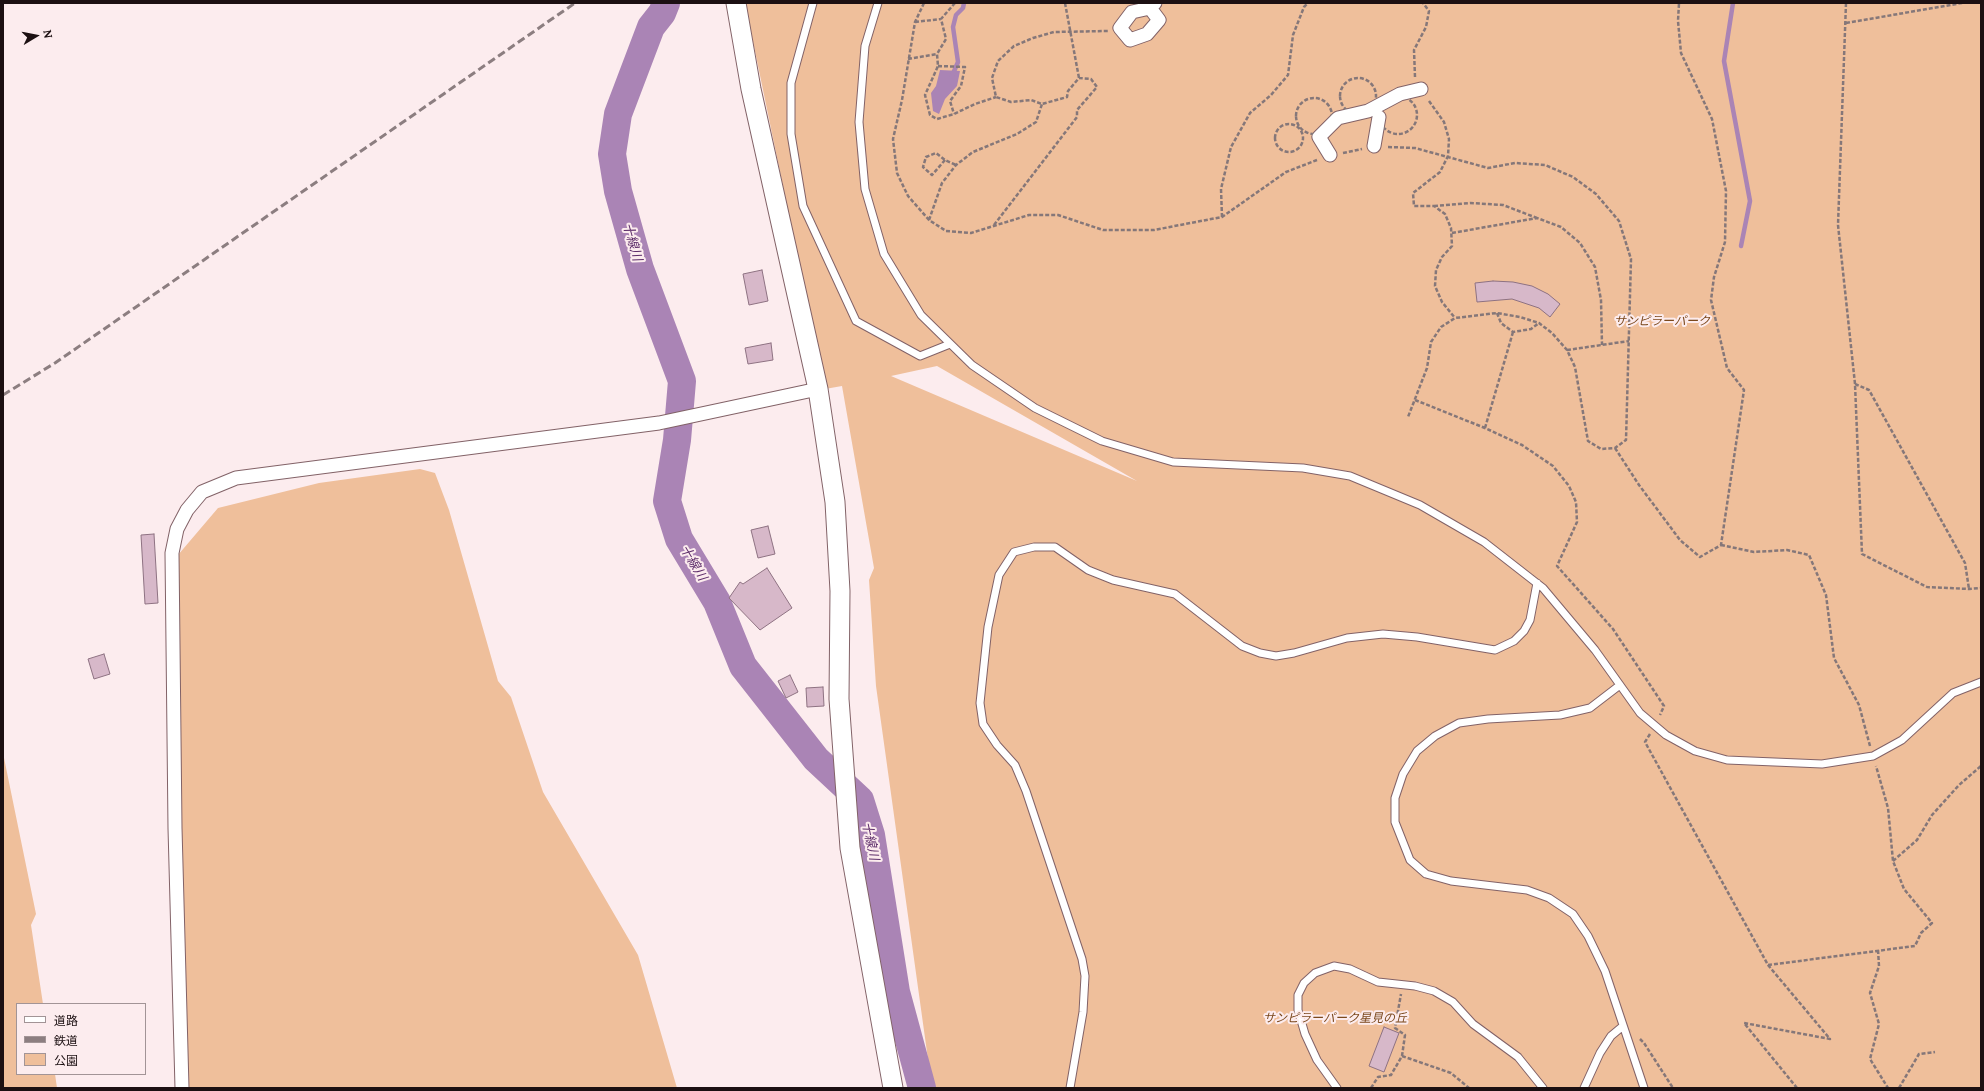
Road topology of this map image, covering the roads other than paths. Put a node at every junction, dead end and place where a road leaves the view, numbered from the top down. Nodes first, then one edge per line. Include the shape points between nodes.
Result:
1 (736, 3) edge
2 (813, 3) edge
3 (878, 3) edge
4 (1152, 5) edge
5 (1421, 89) dead end
6 (1374, 114) junction
7 (1374, 146) road end
8 (1330, 155) road end
9 (950, 344) junction
10 (818, 389) junction
11 (1537, 583) junction
12 (1981, 682) edge
13 (1620, 685) junction
14 (1623, 1026) junction
15 (182, 1088) edge
16 (893, 1088) edge
17 (1070, 1088) edge
18 (1337, 1088) edge
19 (1543, 1088) edge
20 (1584, 1088) edge
21 (1644, 1088) edge

1 - 10 street via 751,89
2 - 9 lane via 791,83 791,134 803,206 856,321 920,356
3 - 9 lane via 865,46 859,122 865,189 884,254 921,316
4 - 4 street via 1132,12 1120,28 1130,40 1147,34 1159,20
5 - 6 street via 1391,98
6 - 7 street
6 - 8 street via 1338,118 1319,137
9 - 11 lane via 972,365 1035,408 1102,441 1173,462 1303,468 1350,476 1420,505 1484,542
10 - 15 street via 659,423 236,478 202,492 187,510 177,529 172,561 175,828
10 - 16 street via 835,502 840,591 839,699 850,848
11 - 13 lane via 1595,650
11 - 17 lane via 1530,620 1524,631 1514,641 1495,650 1383,634 1347,638 1276,656 1260,654 1242,646 1175,594 1113,580 1088,570 1055,547 1034,547 1014,552 999,575 988,627 980,703 983,724 1015,765 1026,790 1082,959 1085,976 1083,1012
12 - 13 lane via 1953,693 1902,740 1872,756 1822,764 1727,760 1695,751 1666,735 1640,713
13 - 14 lane via 1590,708 1560,715 1459,723 1435,736 1417,751 1403,774 1395,798 1395,822 1410,860 1426,874 1451,881 1527,890 1549,898 1573,914 1588,936 1605,971
14 - 20 lane via 1611,1036 1600,1053
14 - 21 lane
18 - 19 lane via 1317,1060 1298,1010 1298,995 1304,984 1315,973 1334,966 1350,969 1378,982 1434,991 1453,1002 1473,1024 1518,1056

